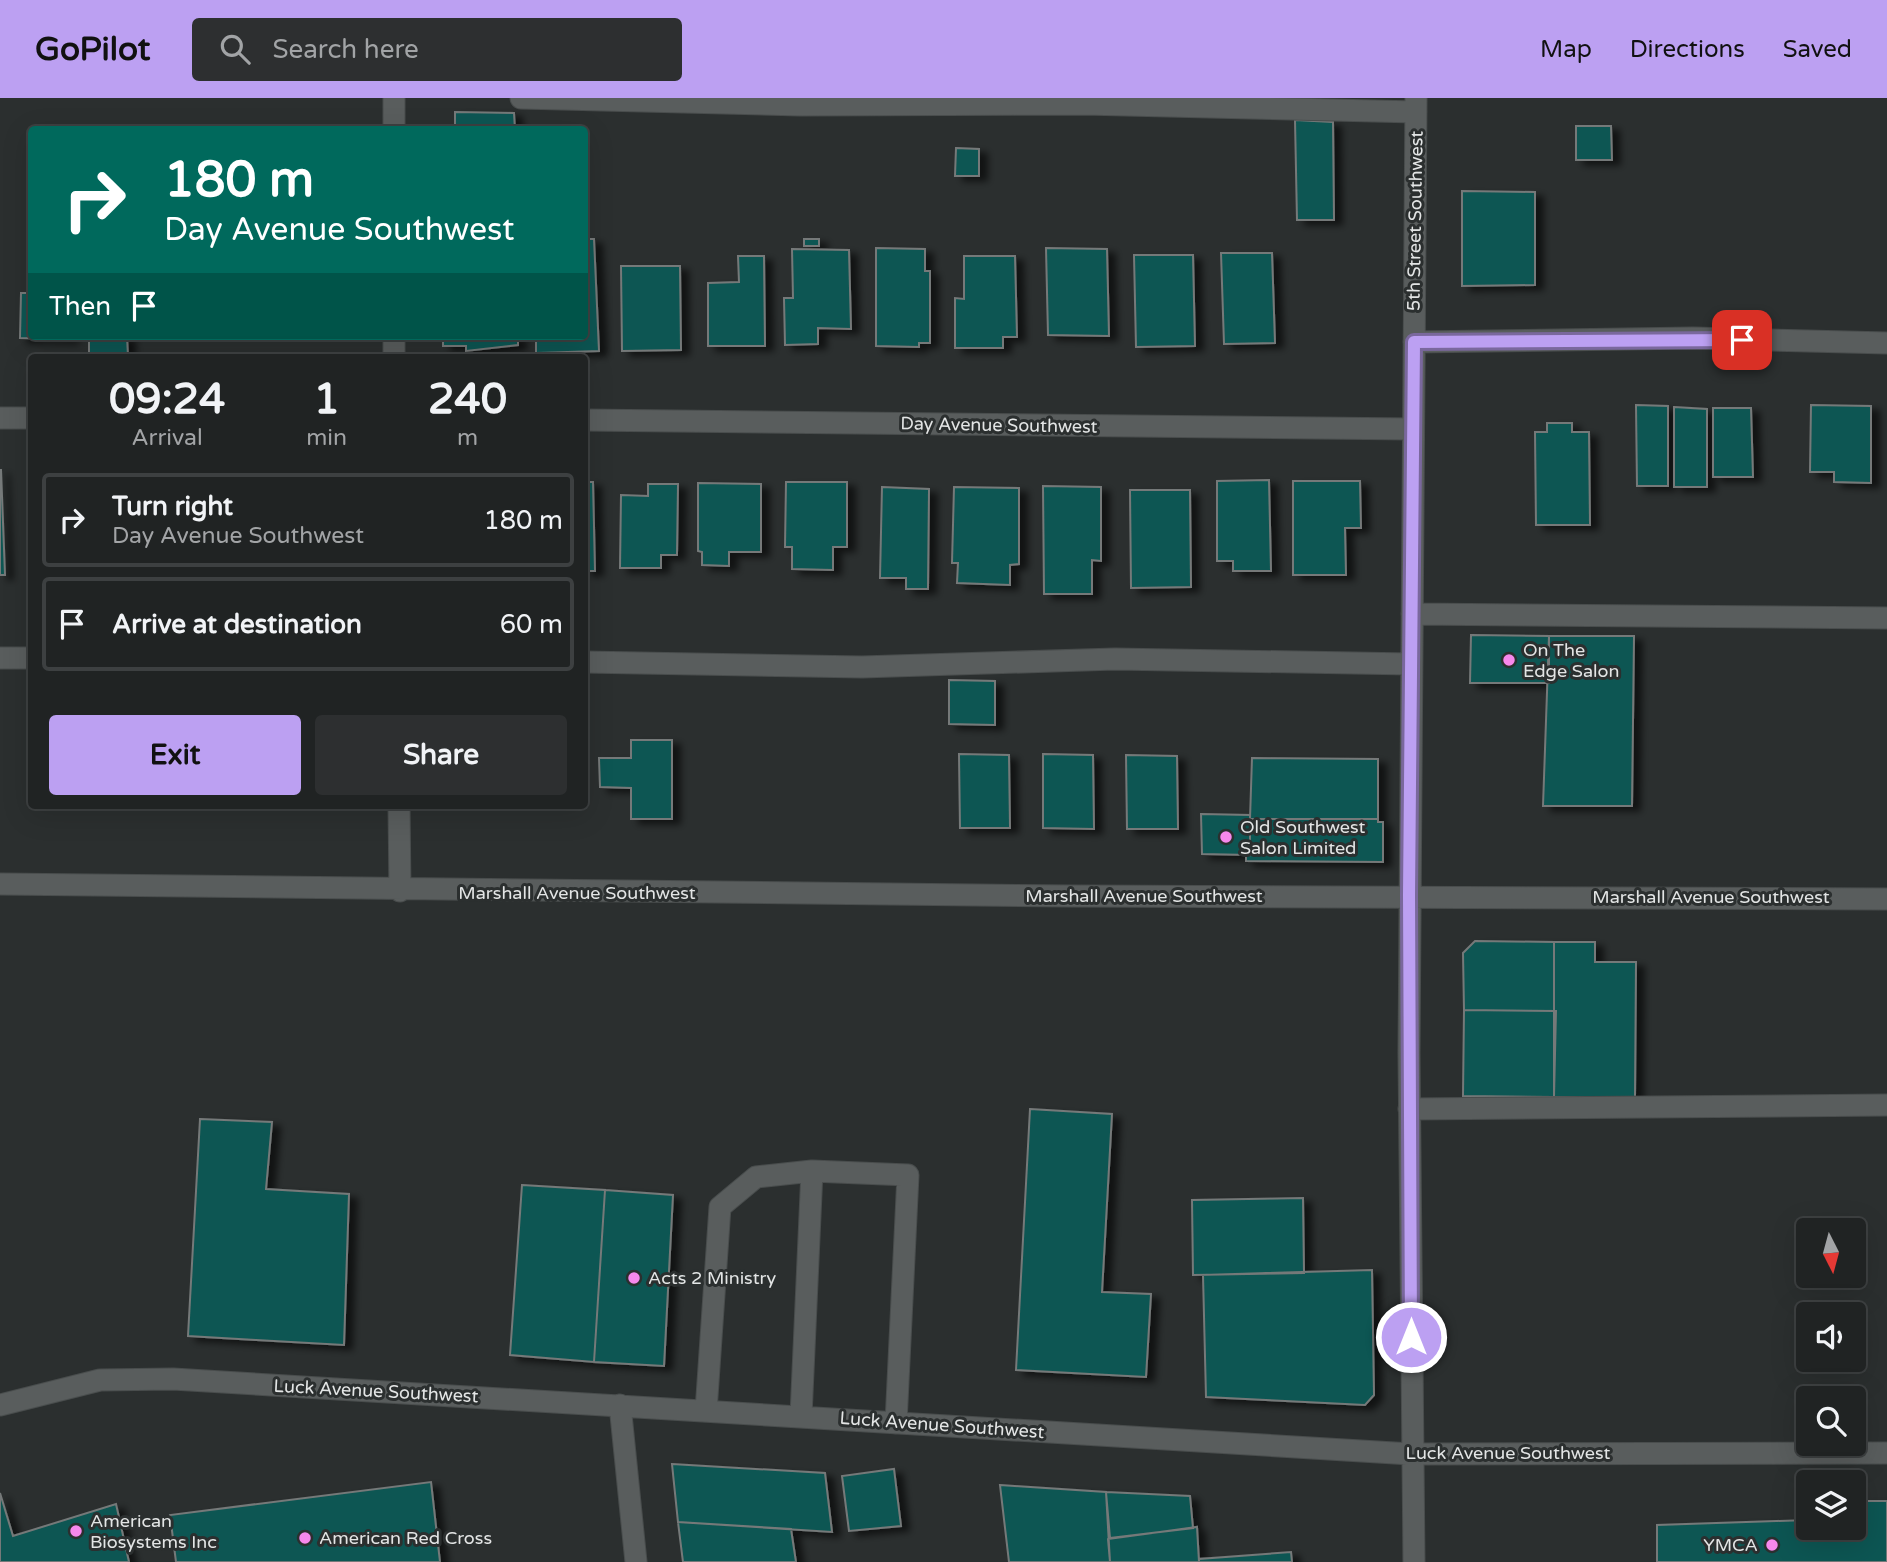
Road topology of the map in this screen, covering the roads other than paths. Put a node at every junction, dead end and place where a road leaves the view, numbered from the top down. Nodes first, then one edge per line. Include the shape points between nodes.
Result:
1 (394, 98) edge
2 (521, 98) edge
3 (1416, 105) edge
4 (394, 126) edge
5 (1414, 342) junction
6 (1887, 343) edge
7 (0, 418) edge
8 (28, 418) edge
9 (588, 420) edge
10 (1413, 429) junction
11 (1412, 614) junction
12 (1887, 618) edge
13 (0, 658) edge
14 (28, 658) edge
15 (588, 662) edge
16 (1411, 664) junction
17 (399, 809) edge
18 (0, 884) edge
19 (400, 891) junction
20 (1409, 895) junction
21 (1887, 899) edge
22 (1887, 1105) edge
23 (1409, 1109) junction
24 (812, 1171) junction
25 (0, 1405) edge
26 (620, 1405) junction
27 (706, 1411) junction
28 (801, 1416) junction
29 (896, 1423) junction
30 (1887, 1453) edge
31 (1411, 1454) junction
32 (636, 1562) edge
33 (1414, 1562) edge

1 - 4 street
2 - 3 street via 800,105
3 - 5 street, 5th Street Southwest
5 - 6 street via 1693,338
5 - 10 street, 5th Street Southwest
7 - 8 street
9 - 10 street, Day Avenue Southwest
10 - 11 street, 5th Street Southwest
11 - 12 street
11 - 16 street, 5th Street Southwest
13 - 14 street
15 - 16 street via 862,667 1115,659
16 - 20 street, 5th Street Southwest
17 - 19 street
18 - 19 street, Marshall Avenue Southwest
19 - 20 street, Marshall Avenue Southwest
20 - 21 street, Marshall Avenue Southwest
20 - 23 street, 5th Street Southwest
22 - 23 street
23 - 31 street, 5th Street Southwest
24 - 27 street via 756,1177 720,1208
24 - 28 street
24 - 29 street via 908,1175
25 - 26 street, Luck Avenue Southwest via 100,1380 173,1380
26 - 27 street, Luck Avenue Southwest
26 - 32 street
27 - 28 street, Luck Avenue Southwest
28 - 29 street, Luck Avenue Southwest
29 - 31 street, Luck Avenue Southwest
30 - 31 street, Luck Avenue Southwest
31 - 33 street, 5th Street Southwest

